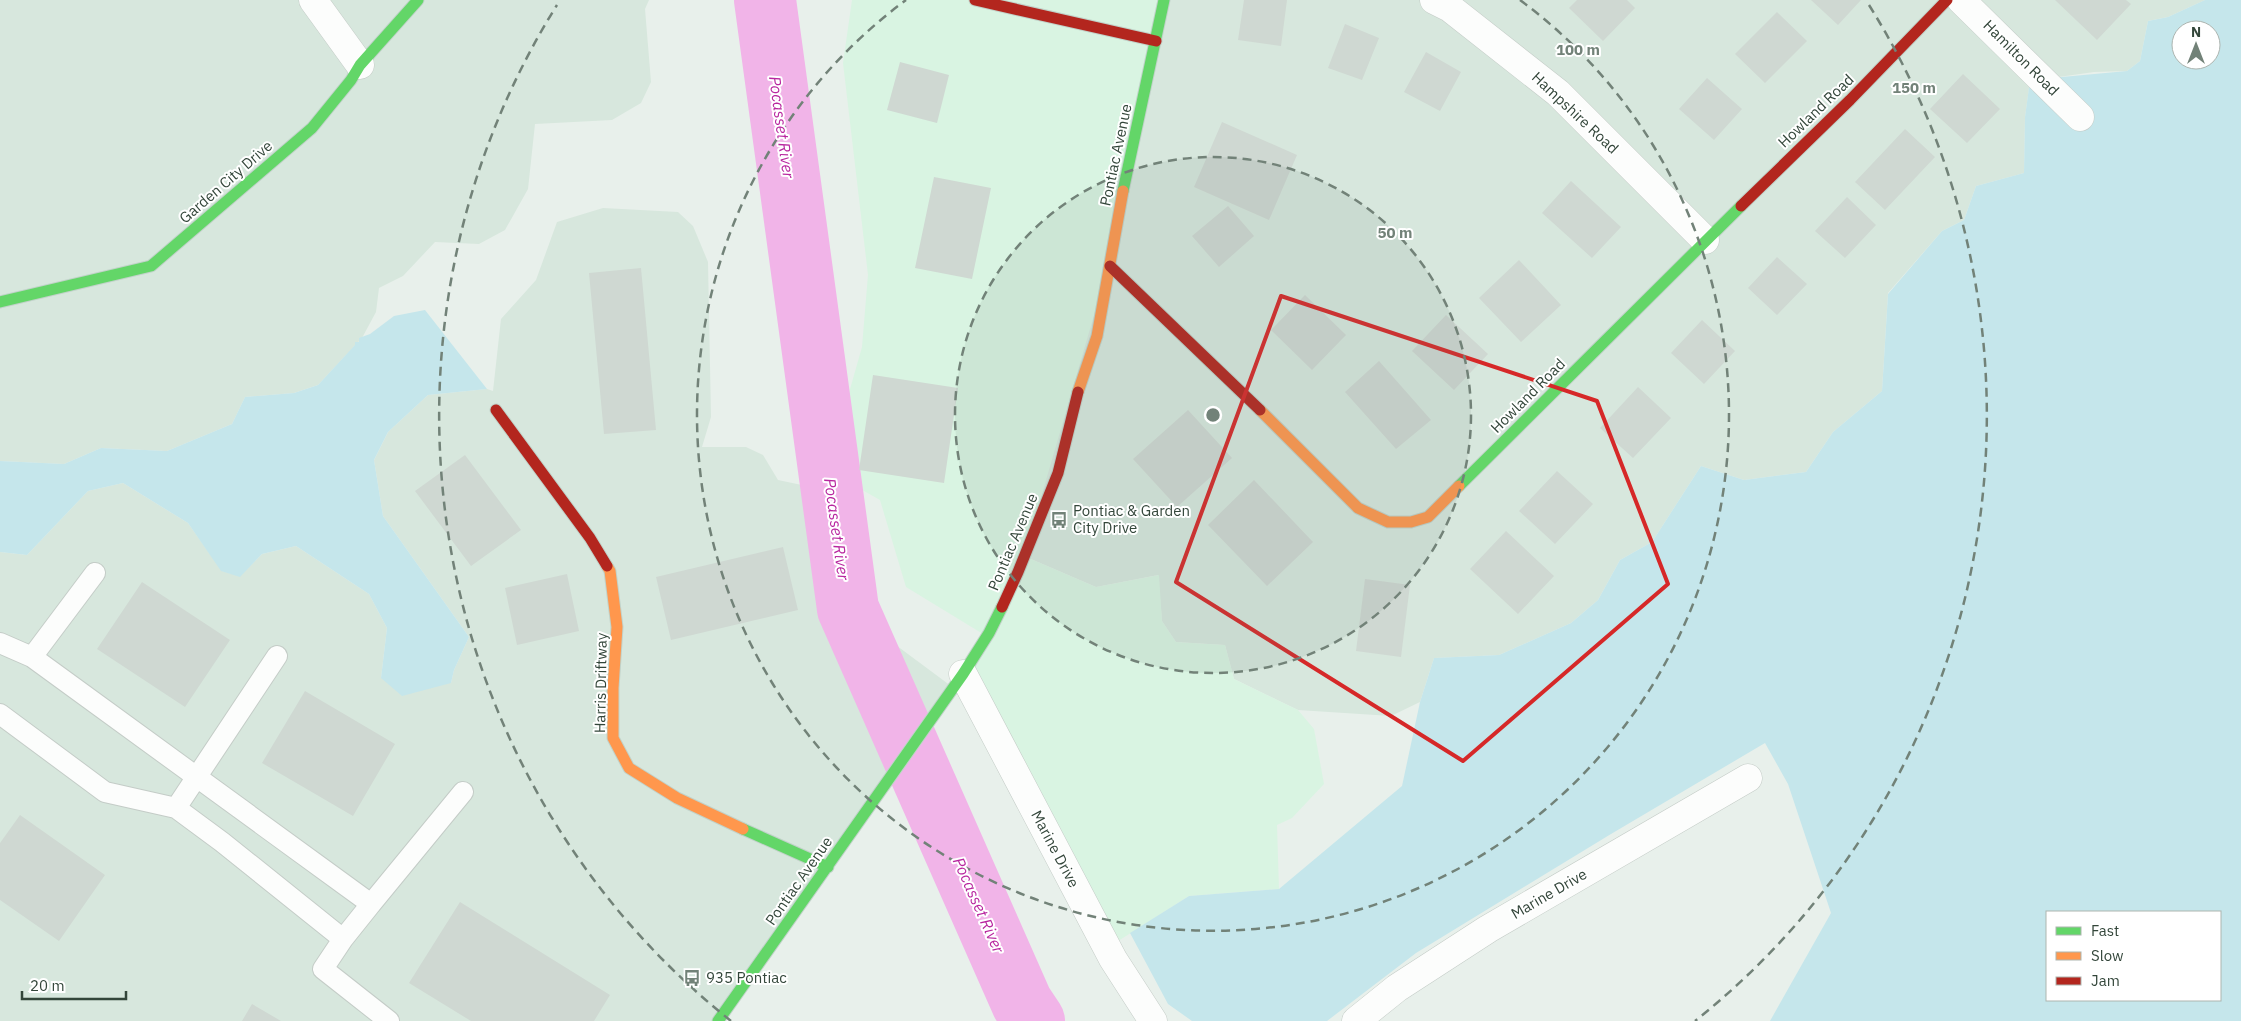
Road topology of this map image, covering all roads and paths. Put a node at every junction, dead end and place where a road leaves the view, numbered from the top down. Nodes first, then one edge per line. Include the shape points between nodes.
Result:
1 (313, 0) edge
2 (418, 0) edge
3 (975, 0) edge
4 (1164, 0) edge
5 (1434, 0) edge
6 (1947, 0) edge
7 (1962, 0) edge
8 (1156, 41) junction
9 (360, 65) junction
10 (2080, 117) dead end
11 (1705, 240) junction
12 (1110, 266) junction
13 (0, 302) edge
14 (496, 410) dead end
15 (94, 572) dead end
16 (0, 644) edge
17 (277, 656) dead end
18 (32, 657) junction
19 (963, 674) junction
20 (0, 714) edge
21 (197, 777) junction
22 (1748, 778) dead end
23 (463, 792) dead end
24 (176, 808) junction
25 (828, 867) junction
26 (371, 904) junction
27 (343, 938) junction
28 (389, 1021) edge
29 (718, 1021) edge
30 (1153, 1021) edge
31 (1356, 1021) edge

1 - 9 street
2 - 9 street, Garden City Drive
3 - 8 street
4 - 8 street, Pontiac Avenue
5 - 11 street, Hampshire Road via 1450,8 1558,93
6 - 11 street, Howland Road via 1850,100
7 - 10 street, Hamilton Road
8 - 12 street, Pontiac Avenue via 1126,172
9 - 13 street, Garden City Drive via 312,128 151,266
11 - 12 street, Howland Road via 1428,517 1411,522 1388,522 1358,508
12 - 19 street, Pontiac Avenue via 1097,336 1077,395 1058,473 1018,572 989,633
14 - 25 street, Harris Driftway via 590,538 610,571 617,627 613,738 629,768 677,798
15 - 18 lane
16 - 18 lane
17 - 21 lane
18 - 21 lane
19 - 25 street, Pontiac Avenue
19 - 30 street, Marine Drive via 1113,959
20 - 24 lane via 105,792
21 - 24 lane
21 - 26 lane
22 - 31 street, Marine Drive via 1488,929 1397,988
23 - 26 lane
24 - 27 lane
25 - 29 street, Pontiac Avenue
26 - 27 lane
27 - 28 lane via 323,969

